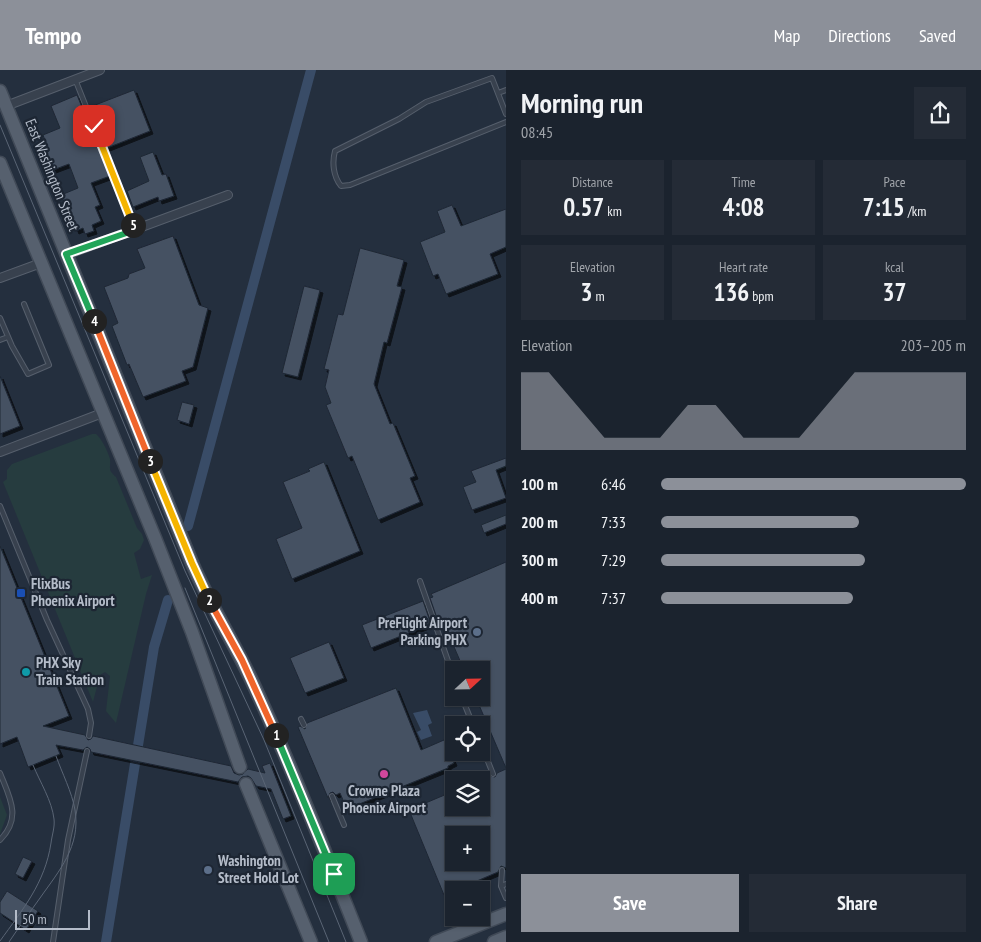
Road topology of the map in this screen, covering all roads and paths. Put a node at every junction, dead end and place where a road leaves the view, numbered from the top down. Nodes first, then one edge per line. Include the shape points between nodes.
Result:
1 (100, 70) edge
2 (75, 79) junction
3 (506, 90) edge
4 (0, 91) edge
5 (498, 93) junction
6 (6, 106) junction
7 (506, 114) edge
8 (506, 122) edge
9 (0, 163) edge
10 (228, 195) dead end
11 (135, 230) junction
12 (66, 254) junction
13 (41, 263) junction
14 (0, 278) edge
15 (24, 304) dead end
16 (0, 318) edge
17 (8, 337) junction
18 (0, 340) edge
19 (105, 412) junction
20 (0, 452) edge
21 (0, 506) edge
22 (420, 581) dead end
23 (448, 661) edge
24 (301, 719) dead end
25 (304, 725) dead end
26 (89, 736) dead end
27 (87, 751) dead end
28 (488, 761) edge
29 (240, 767) dead end
30 (0, 773) edge
31 (494, 774) dead end
32 (246, 784) dead end
33 (332, 796) dead end
34 (344, 825) dead end
35 (0, 840) edge
36 (502, 870) dead end
37 (504, 885) edge
38 (506, 898) edge
39 (506, 914) edge
40 (506, 937) edge
41 (53, 942) edge
42 (311, 942) edge
43 (361, 942) edge
44 (436, 942) edge
45 (494, 942) edge

1 - 2 street
2 - 6 street
2 - 11 lane
3 - 5 lane
4 - 6 main road, East Washington Street
5 - 7 lane
5 - 8 lane via 492,78 426,102 342,146 335,151 332,161 337,181 341,186 350,185
6 - 12 main road, East Washington Street
9 - 13 main road
10 - 11 street
11 - 12 street
12 - 43 main road, East Washington Street via 197,575 254,687 319,835
13 - 14 street
13 - 19 main road
15 - 17 lane via 49,365 28,374
16 - 17 lane
17 - 18 lane
19 - 20 street
19 - 29 main road via 187,619
21 - 26 lane via 88,709
22 - 23 lane
24 - 25 lane
27 - 41 lane via 68,840
28 - 31 lane
30 - 35 lane via 13,815 11,826
32 - 42 main road
33 - 34 lane
36 - 37 lane
37 - 38 lane
39 - 44 main road
40 - 45 main road

